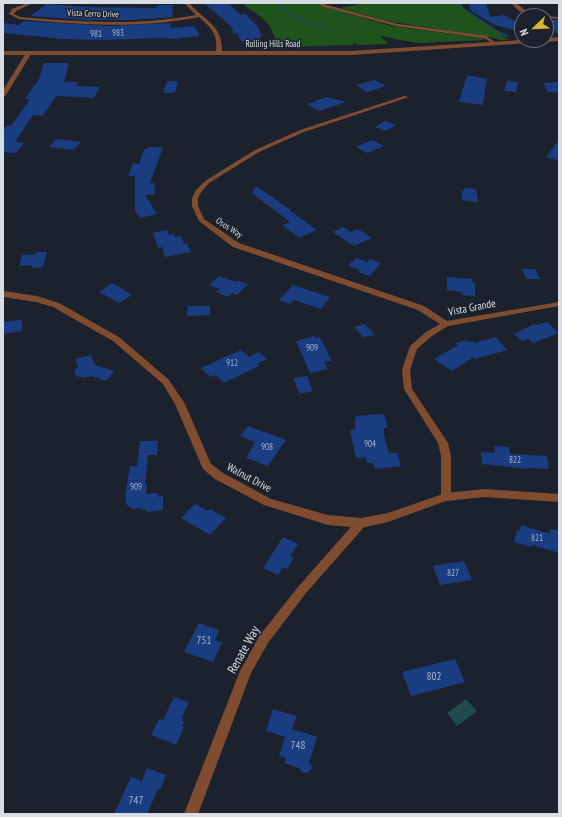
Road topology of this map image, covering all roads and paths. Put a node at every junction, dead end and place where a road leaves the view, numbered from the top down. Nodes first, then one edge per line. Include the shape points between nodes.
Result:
1 (31, 3) edge
2 (186, 3) edge
3 (321, 3) edge
4 (199, 16) junction
5 (514, 42) edge
6 (496, 44) junction
7 (3, 53) edge
8 (219, 53) junction
9 (28, 54) junction
10 (4, 92) edge
11 (406, 97) dead end
12 (3, 294) edge
13 (559, 304) edge
14 (446, 324) junction
15 (446, 497) junction
16 (559, 498) edge
17 (361, 523) junction
18 (191, 814) edge

1 - 4 street, Vista Cerro Drive via 14,10 11,14 27,18 112,23 165,22
2 - 4 street
3 - 6 lane via 397,25 485,37
4 - 8 street via 218,32
5 - 6 street, Rolling Hills Road
6 - 8 street, Rolling Hills Road via 372,52
7 - 9 street, Rolling Hills Road
8 - 9 street, Rolling Hills Road
9 - 10 street
11 - 14 street, Osos Way via 302,131 258,151 207,182 195,198 195,206 205,224 236,244 421,308
12 - 17 street, Walnut Drive via 38,299 56,305 116,339 166,382 180,404 207,466 219,476 268,502 328,520
13 - 14 street, Vista Grande
14 - 15 street, Vista Grande via 413,348 406,370 408,389 443,443 446,456
15 - 16 street, Walnut Drive via 484,493
15 - 17 street, Walnut Drive via 388,517
17 - 18 street, Renate Way via 302,590 264,639 246,671

